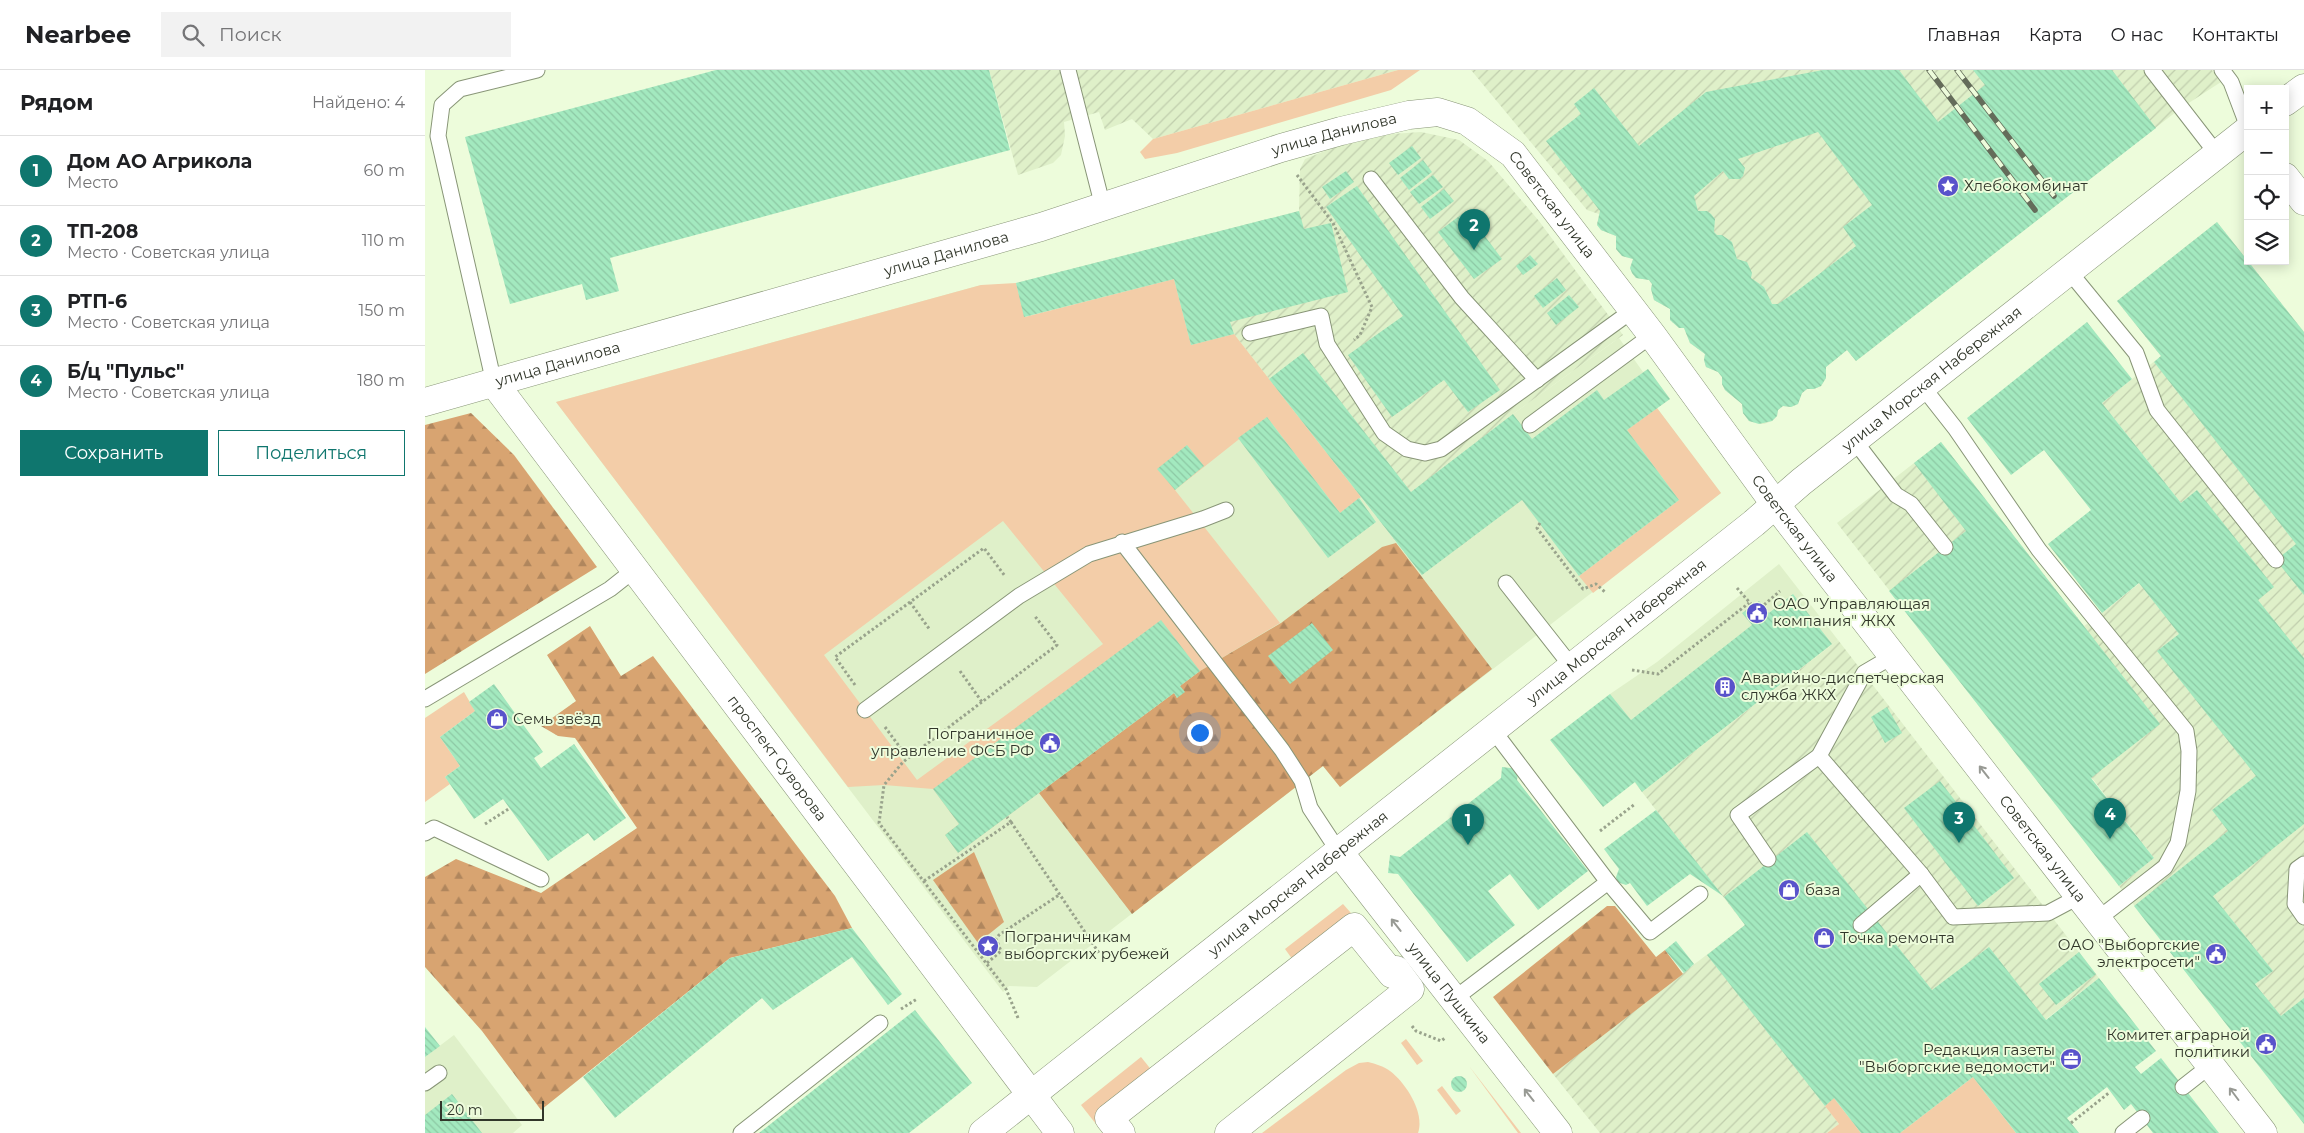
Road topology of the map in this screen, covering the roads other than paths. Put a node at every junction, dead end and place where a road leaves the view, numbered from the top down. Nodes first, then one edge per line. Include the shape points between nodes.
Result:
1 (537, 70) edge
2 (1068, 70) edge
3 (2152, 70) edge
4 (2222, 70) edge
5 (2304, 88) edge
6 (2289, 99) edge
7 (2244, 117) edge
8 (1467, 121) joint
9 (2246, 130) edge
10 (2217, 154) junction
11 (1371, 179) dead end
12 (2289, 182) edge
13 (2304, 201) edge
14 (1103, 207) junction
15 (2068, 270) junction
16 (1633, 310) junction
17 (1251, 333) dead end
18 (1652, 335) junction
19 (1537, 380) junction
20 (494, 383) junction
21 (1922, 386) junction
22 (425, 402) edge
23 (1530, 425) dead end
24 (1854, 440) junction
25 (1775, 504) junction
26 (1226, 510) dead end
27 (1122, 542) junction
28 (1945, 546) dead end
29 (2276, 560) dead end
30 (634, 570) junction
31 (1506, 583) dead end
32 (1893, 656) junction
33 (1572, 667) junction
34 (425, 699) edge
35 (868, 708) road end
36 (1493, 730) junction
37 (1819, 756) junction
38 (425, 833) edge
39 (1339, 852) junction
40 (1768, 859) dead end
41 (2304, 864) edge
42 (1921, 874) junction
43 (541, 879) dead end
44 (1608, 882) junction
45 (1700, 894) dead end
46 (2080, 896) junction
47 (2304, 917) edge
48 (2098, 919) junction
49 (1861, 925) dead end
50 (1454, 999) junction
51 (881, 1023) dead end
52 (2211, 1065) junction
53 (439, 1073) dead end
54 (425, 1083) edge
55 (2183, 1087) dead end
56 (1031, 1095) junction
57 (2143, 1118) dead end
58 (741, 1133) edge
59 (983, 1133) edge
60 (1060, 1133) edge
61 (1121, 1133) edge
62 (1229, 1133) edge
63 (1559, 1133) edge
64 (2123, 1133) edge
65 (2263, 1133) edge

1 - 20 lane via 460,89 442,105 438,136
2 - 14 lane
3 - 10 lane
4 - 7 lane via 2231,82
5 - 6 street
8 - 14 street, улица Данилова via 1438,112 1409,115 1341,131
8 - 16 street, Советская улица via 1513,154
9 - 10 street, улица Морская Набережная
10 - 15 street, улица Морская Набережная
11 - 19 lane via 1462,298
12 - 13 street
14 - 20 street, улица Данилова
15 - 21 street, улица Морская Набережная
15 - 29 lane via 2136,353 2157,410
16 - 18 street, Советская улица
16 - 19 lane
17 - 19 lane via 1321,316 1327,344 1384,433 1407,449 1425,453 1441,449
18 - 23 lane
18 - 25 street, Советская улица
20 - 22 street, улица Данилова
20 - 30 street, проспект Суворова
21 - 24 street, улица Морская Набережная
21 - 48 lane via 2039,550 2185,731 2189,751 2188,791 2178,843 2165,867
24 - 25 street, улица Морская Набережная
24 - 28 lane via 1896,495 1911,504
25 - 32 street, Советская улица
25 - 33 street, улица Морская Набережная
26 - 27 lane
27 - 35 lane via 1089,554 1019,596
27 - 39 lane via 1282,750 1302,781 1310,808
30 - 34 lane via 610,589
30 - 56 street, проспект Суворова
31 - 33 lane
32 - 37 lane via 1864,673
46 -> 32 street, Советская улица
33 - 36 street, улица Морская Набережная
36 - 39 street, улица Морская Набережная
36 - 44 lane
37 - 40 lane via 1738,815
37 - 42 lane
38 - 43 lane via 434,828
50 -> 39 street, улица Пушкина
39 - 56 street, улица Морская Набережная
41 - 47 lane via 2297,869 2295,904
42 - 46 lane via 1953,917 2048,913
42 - 49 lane
44 - 45 lane via 1650,932
44 - 50 lane
46 - 48 street, Советская улица
48 - 52 street, Советская улица
63 -> 50 street, улица Пушкина
51 - 58 lane
52 - 55 lane
65 -> 52 street, Советская улица
53 - 54 lane
56 - 59 street, улица Морская Набережная
56 - 60 street, проспект Суворова
57 - 64 lane
61 - 62 street via 1109,1118 1354,927 1392,974 1396,970 1410,989

